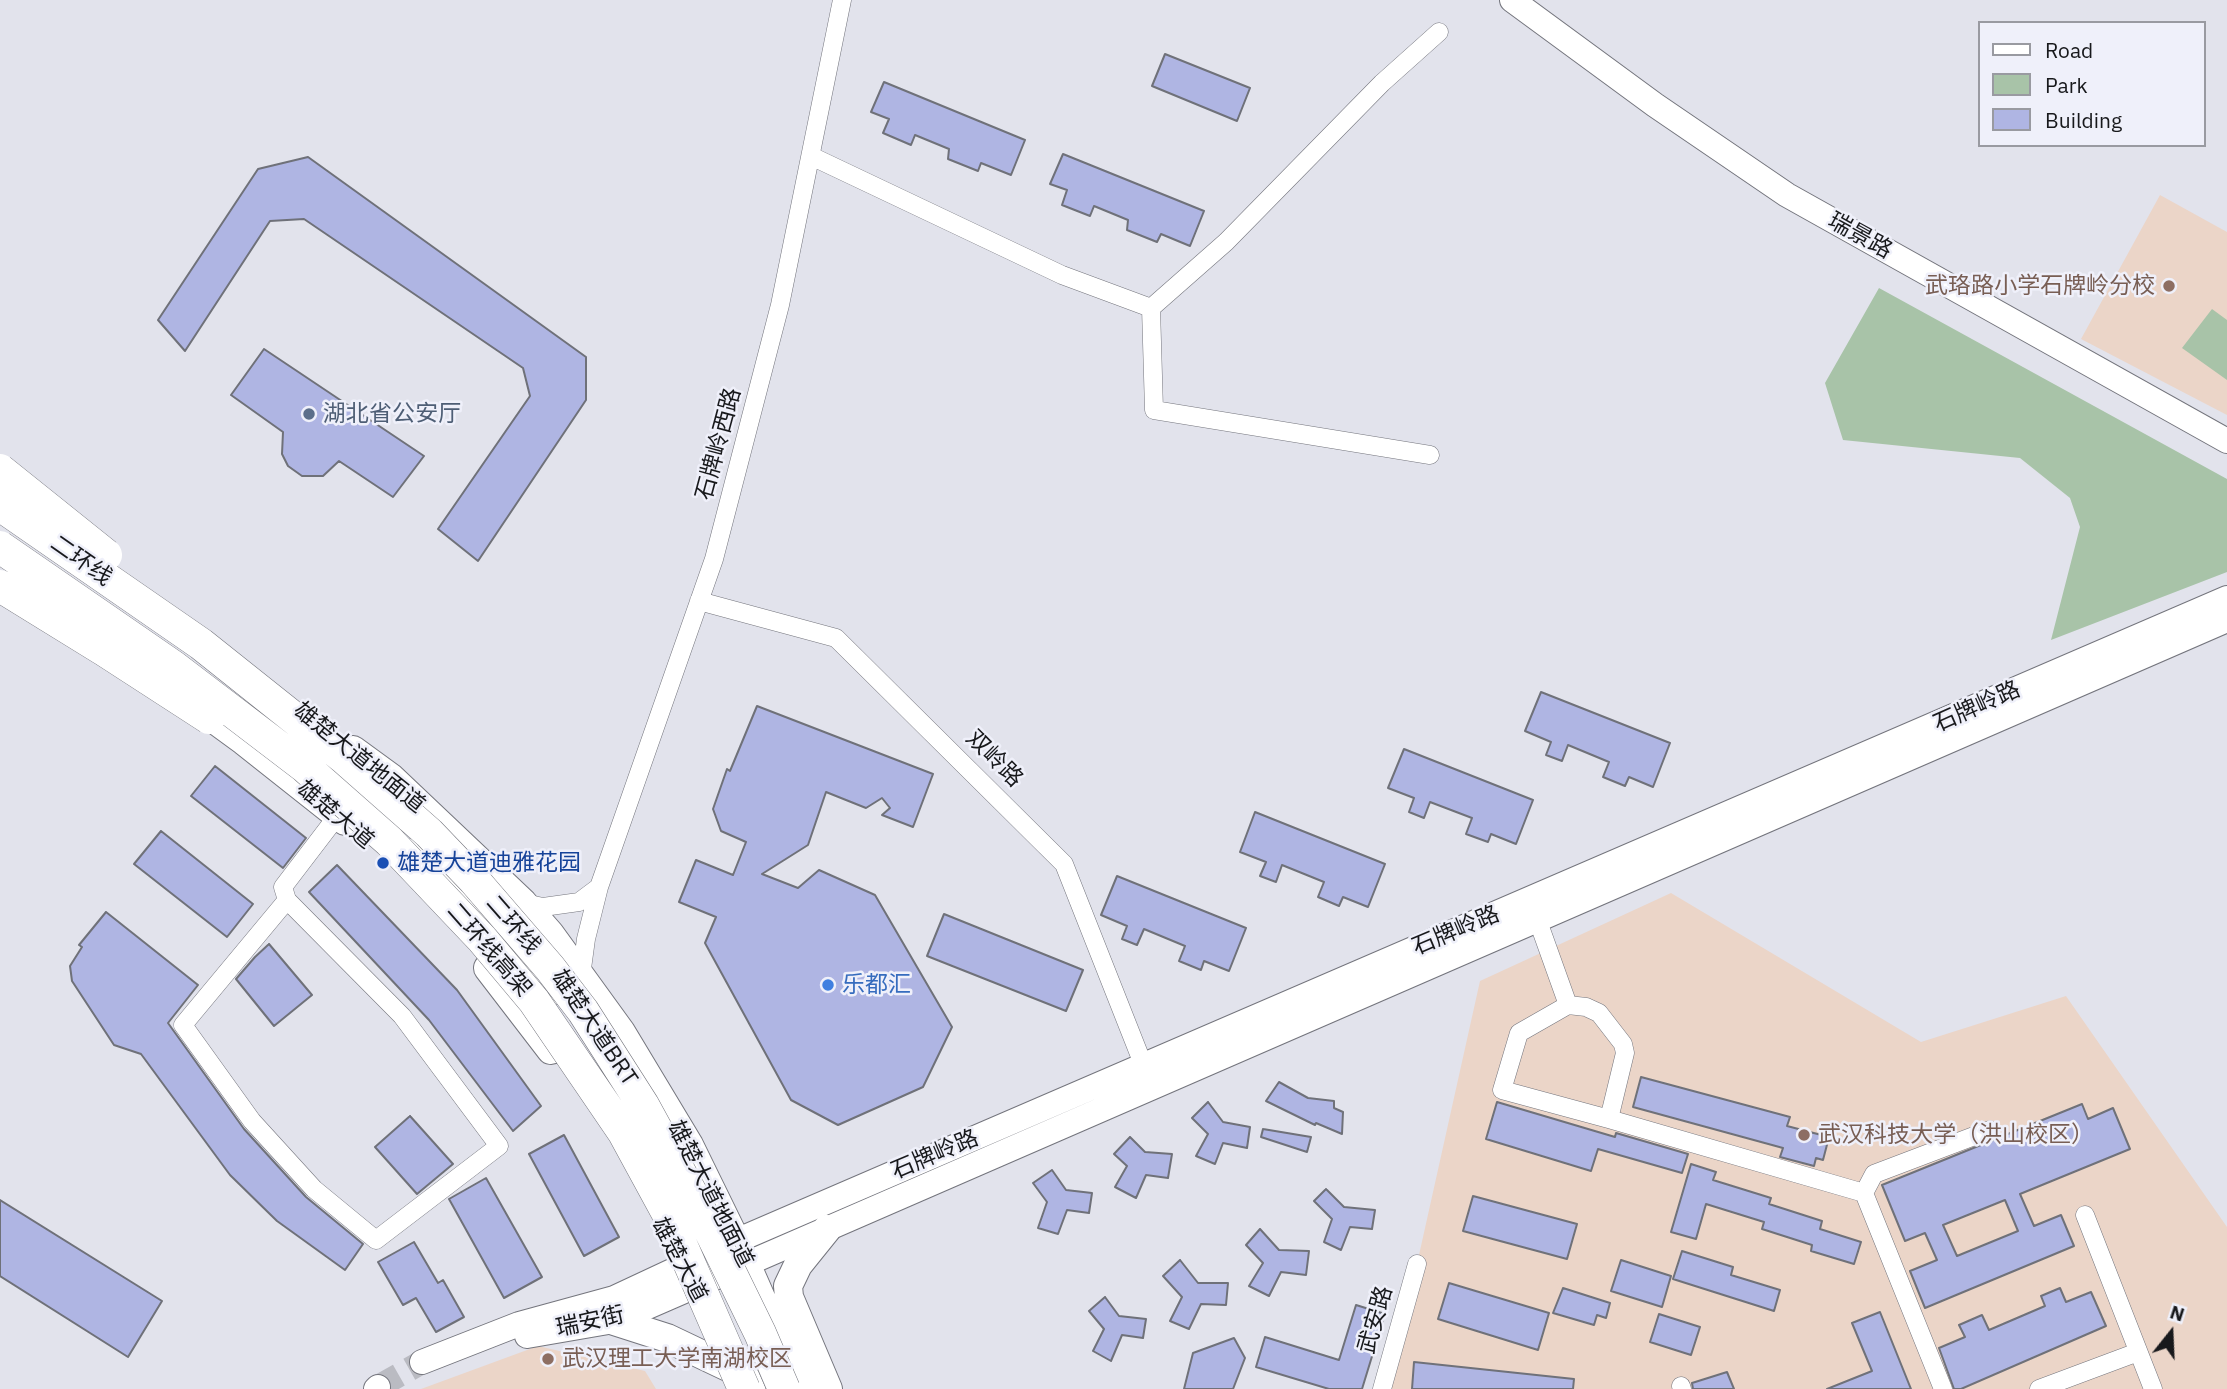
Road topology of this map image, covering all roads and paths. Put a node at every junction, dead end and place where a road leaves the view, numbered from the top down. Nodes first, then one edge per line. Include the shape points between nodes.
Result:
1 (842, 0) edge
2 (1512, 0) edge
3 (1439, 32) dead end
4 (811, 156) junction
5 (1151, 308) junction
6 (2227, 441) edge
7 (1430, 455) dead end
8 (0, 470) edge
9 (0, 493) edge
10 (0, 505) edge
11 (0, 547) edge
12 (0, 569) edge
13 (0, 586) edge
14 (2227, 598) edge
15 (699, 601) junction
16 (2227, 620) edge
17 (167, 650) dead end
18 (190, 651) junction
19 (338, 815) junction
20 (402, 833) dead end
21 (599, 887) junction
22 (288, 900) junction
23 (523, 903) junction
24 (1534, 909) junction
25 (581, 976) junction
26 (1568, 1005) junction
27 (559, 1006) dead end
28 (1143, 1064) junction
29 (1609, 1119) junction
30 (1990, 1129) dead end
31 (658, 1174) dead end
32 (1864, 1193) junction
33 (2085, 1215) dead end
34 (683, 1222) dead end
35 (827, 1229) junction
36 (741, 1252) junction
37 (1417, 1264) dead end
38 (702, 1276) junction
39 (614, 1321) junction
40 (2138, 1352) junction
41 (740, 1378) edge
42 (761, 1389) edge
43 (784, 1389) edge
44 (801, 1389) edge
45 (828, 1389) edge
46 (1382, 1389) edge
47 (1942, 1389) edge
48 (2039, 1389) edge
49 (2153, 1389) edge

1 - 4 street, 石牌岭西路
2 - 6 main road, 瑞景路 via 1787,195
3 - 5 street via 1382,83 1226,242
4 - 5 street via 1062,275
4 - 15 street, 石牌岭西路 via 777,318
5 - 7 street via 1154,411
8 - 18 highway, bridge via 171,610
9 - 23 main road, 雄楚大道地面道 via 390,776
10 - 18 highway, 二环线, bridge
11 - 38 highway, 二环线高架, bridge via 174,667 305,766 389,841 534,1001 624,1133
12 - 19 main road, 雄楚大道 via 216,720
13 - 38 highway, bridge via 240,740 365,839 418,891 530,1016 609,1136 673,1254
14 - 24 main road, 石牌岭路
15 - 21 street, 石牌岭西路
15 - 28 street, 双岭路 via 836,638 1065,864
16 - 24 main road, 石牌岭路
17 - 18 lane
18 - 43 highway, 二环线, bridge via 344,758 429,833 550,968 614,1059 675,1162
19 - 22 street via 283,887
19 - 38 main road, 雄楚大道 via 481,959 558,1058
20 - 27 lane, 雄楚大道BRT via 457,886
21 - 23 street via 579,902 543,907
21 - 25 street, 石牌岭西路
22 - 22 street via 402,1016 499,1146 376,1240 314,1189 252,1121 183,1025
23 - 25 main road, 雄楚大道地面道
24 - 26 street
24 - 28 main road, 石牌岭路
24 - 35 main road, 石牌岭路
25 - 36 main road, 雄楚大道地面道 via 621,1032 689,1145
26 - 29 street via 1599,1013 1623,1044 1625,1054
26 - 29 street via 1519,1033 1502,1090
28 - 36 main road, 石牌岭路
29 - 32 street
30 - 32 street via 1874,1174
31 - 34 lane
32 - 47 street
33 - 40 street
35 - 36 main road, 石牌岭路
35 - 45 main road via 797,1265 788,1286
36 - 38 main road, 瑞安街
36 - 44 main road, 雄楚大道地面道
37 - 46 street, 武安路
38 - 39 main road, 瑞安街
38 - 39 main road, 瑞安街 via 519,1324 426,1366 543,1331
38 - 41 highway, 二环线高架, bridge
39 - 41 main road via 676,1341
40 - 48 street
40 - 49 street
41 - 42 lane

